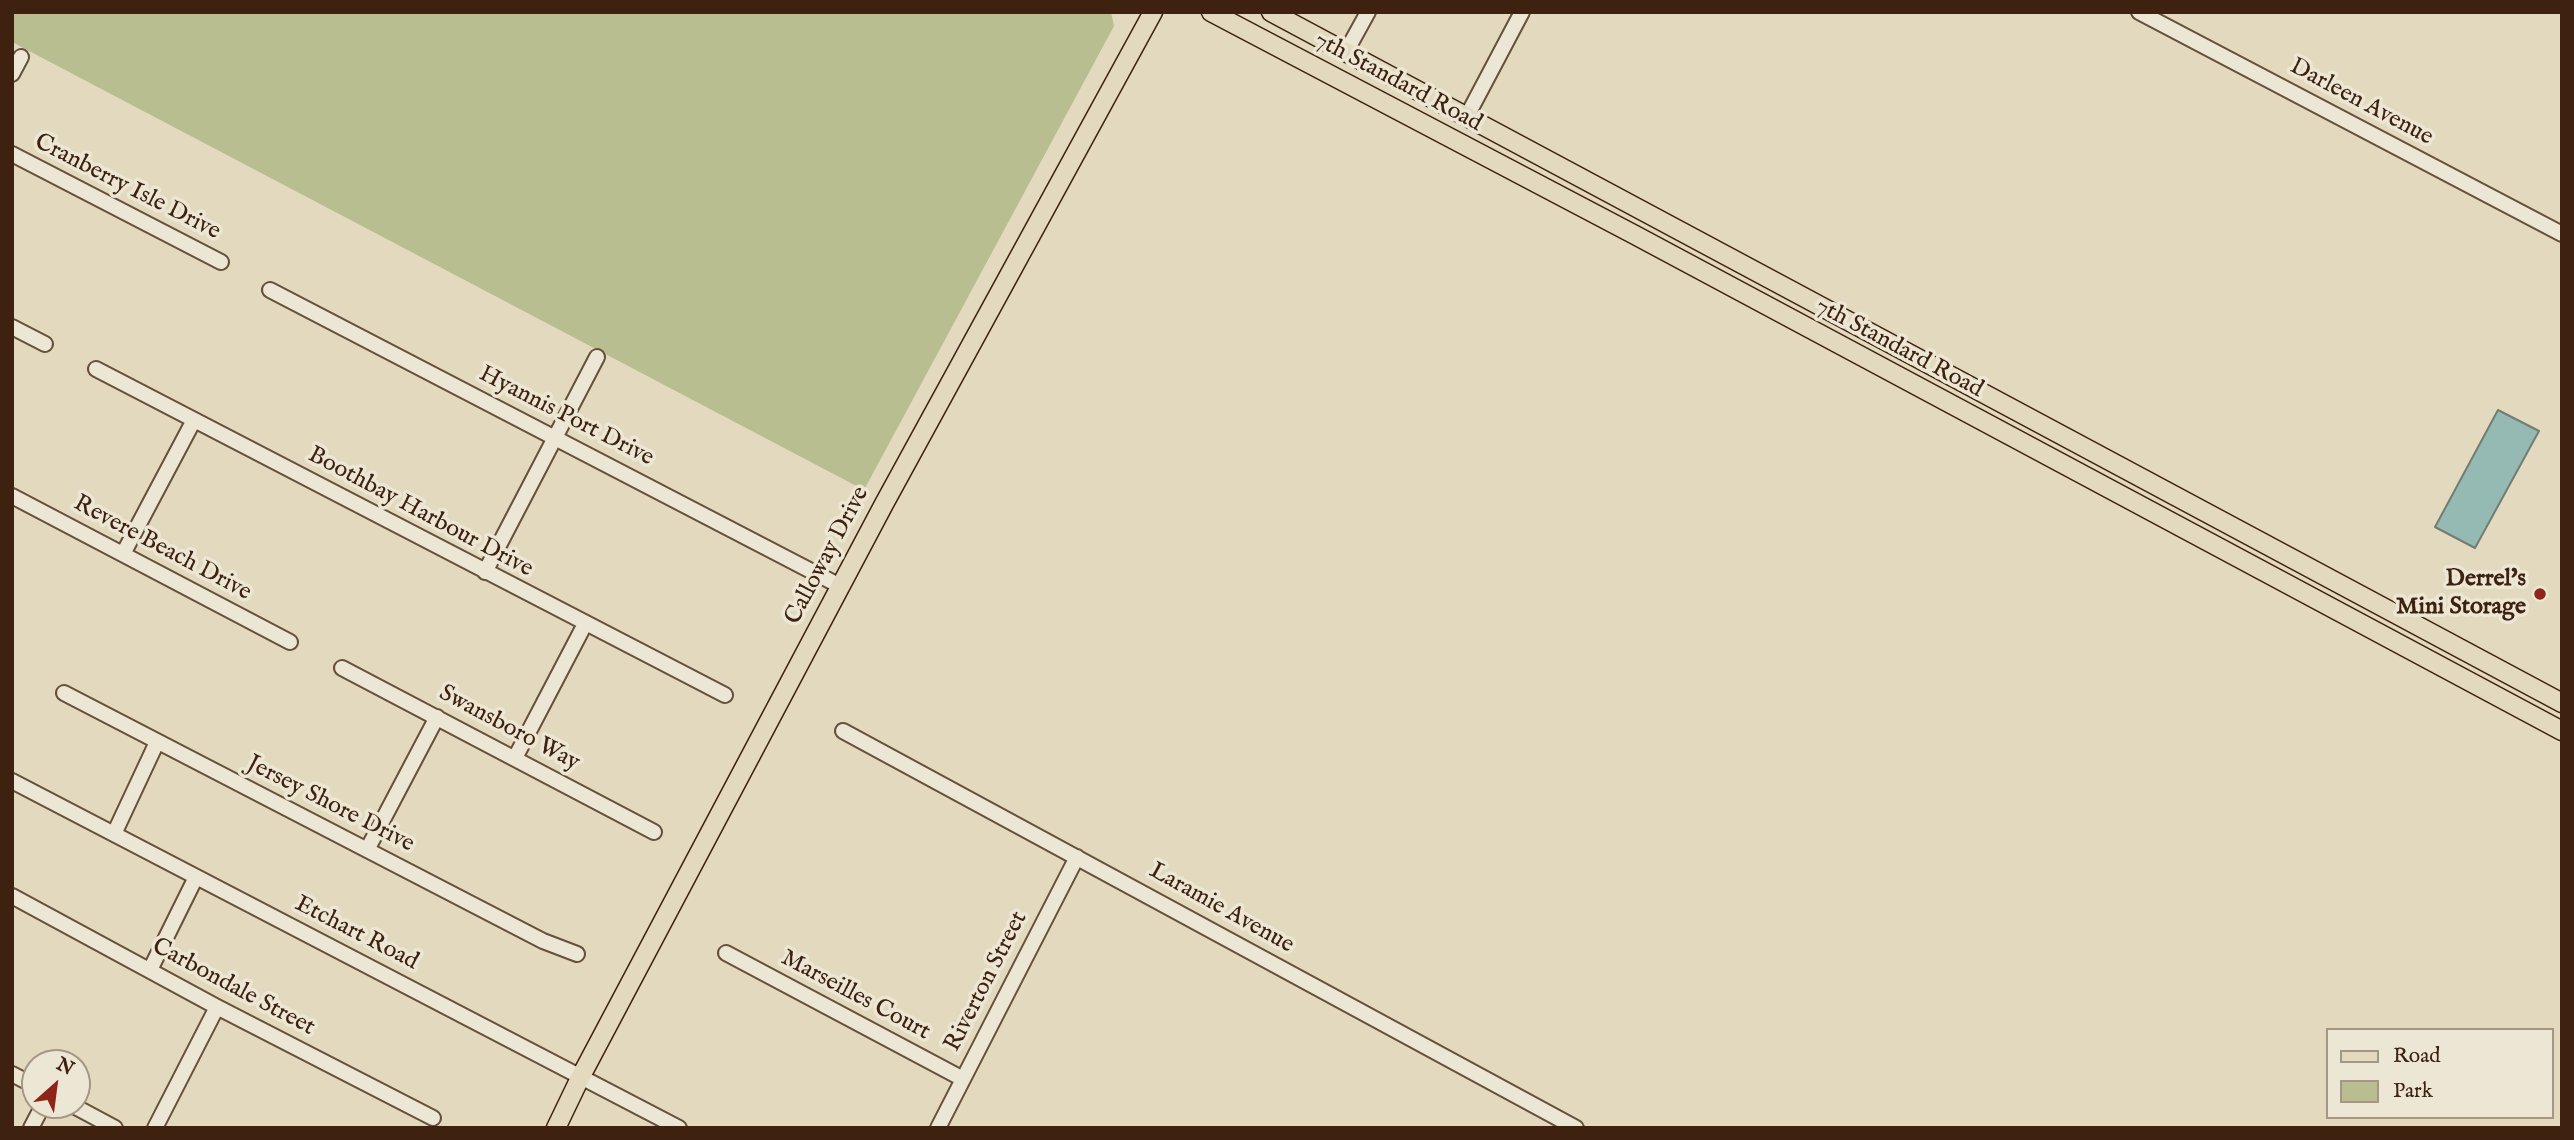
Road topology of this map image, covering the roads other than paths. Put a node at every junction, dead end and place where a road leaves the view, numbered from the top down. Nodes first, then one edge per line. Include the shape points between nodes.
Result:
1 (1153, 12) edge
2 (1212, 12) edge
3 (1271, 12) edge
4 (1368, 12) edge
5 (1522, 12) edge
6 (2139, 12) edge
7 (1346, 52) junction
8 (21, 57) dead end
9 (12, 74) edge
10 (1466, 118) junction
11 (12, 155) edge
12 (2562, 234) edge
13 (221, 262) dead end
14 (270, 290) dead end
15 (12, 327) edge
16 (45, 344) dead end
17 (597, 357) dead end
18 (96, 369) dead end
19 (194, 420) junction
20 (556, 437) junction
21 (12, 496) edge
22 (123, 554) junction
23 (485, 572) junction
24 (840, 586) junction
25 (585, 624) junction
26 (290, 642) dead end
27 (342, 668) dead end
28 (64, 694) dead end
29 (725, 695) dead end
30 (2562, 703) edge
31 (438, 717) junction
32 (843, 731) dead end
33 (2562, 731) edge
34 (157, 742) junction
35 (515, 758) junction
36 (12, 781) edge
37 (654, 832) dead end
38 (114, 834) junction
39 (367, 850) junction
40 (1077, 857) junction
41 (196, 877) junction
42 (12, 896) edge
43 (726, 953) dead end
44 (577, 954) dead end
45 (150, 970) junction
46 (217, 1007) junction
47 (581, 1076) junction
48 (963, 1079) junction
49 (91, 1115) edge
50 (433, 1118) dead end
51 (116, 1128) edge
52 (155, 1128) edge
53 (556, 1128) edge
54 (679, 1128) edge
55 (937, 1128) edge
56 (1576, 1128) edge

1 - 24 main road, Calloway Drive
2 - 33 main road, 7th Standard Road
3 - 7 main road, 7th Standard Road
4 - 7 street
5 - 10 street
6 - 12 street, Darleen Avenue
7 - 10 main road, 7th Standard Road
8 - 9 street
10 - 30 main road, 7th Standard Road
11 - 13 street, Cranberry Isle Drive
14 - 20 street, Hyannis Port Drive
15 - 16 street
17 - 20 street
18 - 19 street, Boothbay Harbour Drive
19 - 22 street
19 - 23 street, Boothbay Harbour Drive
20 - 23 street
20 - 24 street, Hyannis Port Drive
21 - 22 street, Revere Beach Drive
22 - 26 street, Revere Beach Drive
23 - 25 street, Boothbay Harbour Drive
24 - 47 main road, Calloway Drive
25 - 29 street, Boothbay Harbour Drive
25 - 35 street
27 - 31 street, Swansboro Way
28 - 34 street, Jersey Shore Drive
31 - 35 street, Swansboro Way
31 - 39 street
32 - 40 street, Laramie Avenue
34 - 38 street
34 - 39 street, Jersey Shore Drive
35 - 37 street, Swansboro Way
36 - 38 street, Etchart Road
38 - 41 street, Etchart Road
39 - 44 street, Jersey Shore Drive
40 - 48 street, Riverton Street
40 - 56 street, Laramie Avenue
41 - 45 street
41 - 47 street, Etchart Road
42 - 45 street, Carbondale Street
43 - 48 street, Marseilles Court
45 - 46 street, Carbondale Street
46 - 50 street, Carbondale Street
46 - 52 street
47 - 53 main road, Calloway Drive
47 - 54 street, Etchart Road
48 - 55 street, Riverton Street
49 - 51 street

